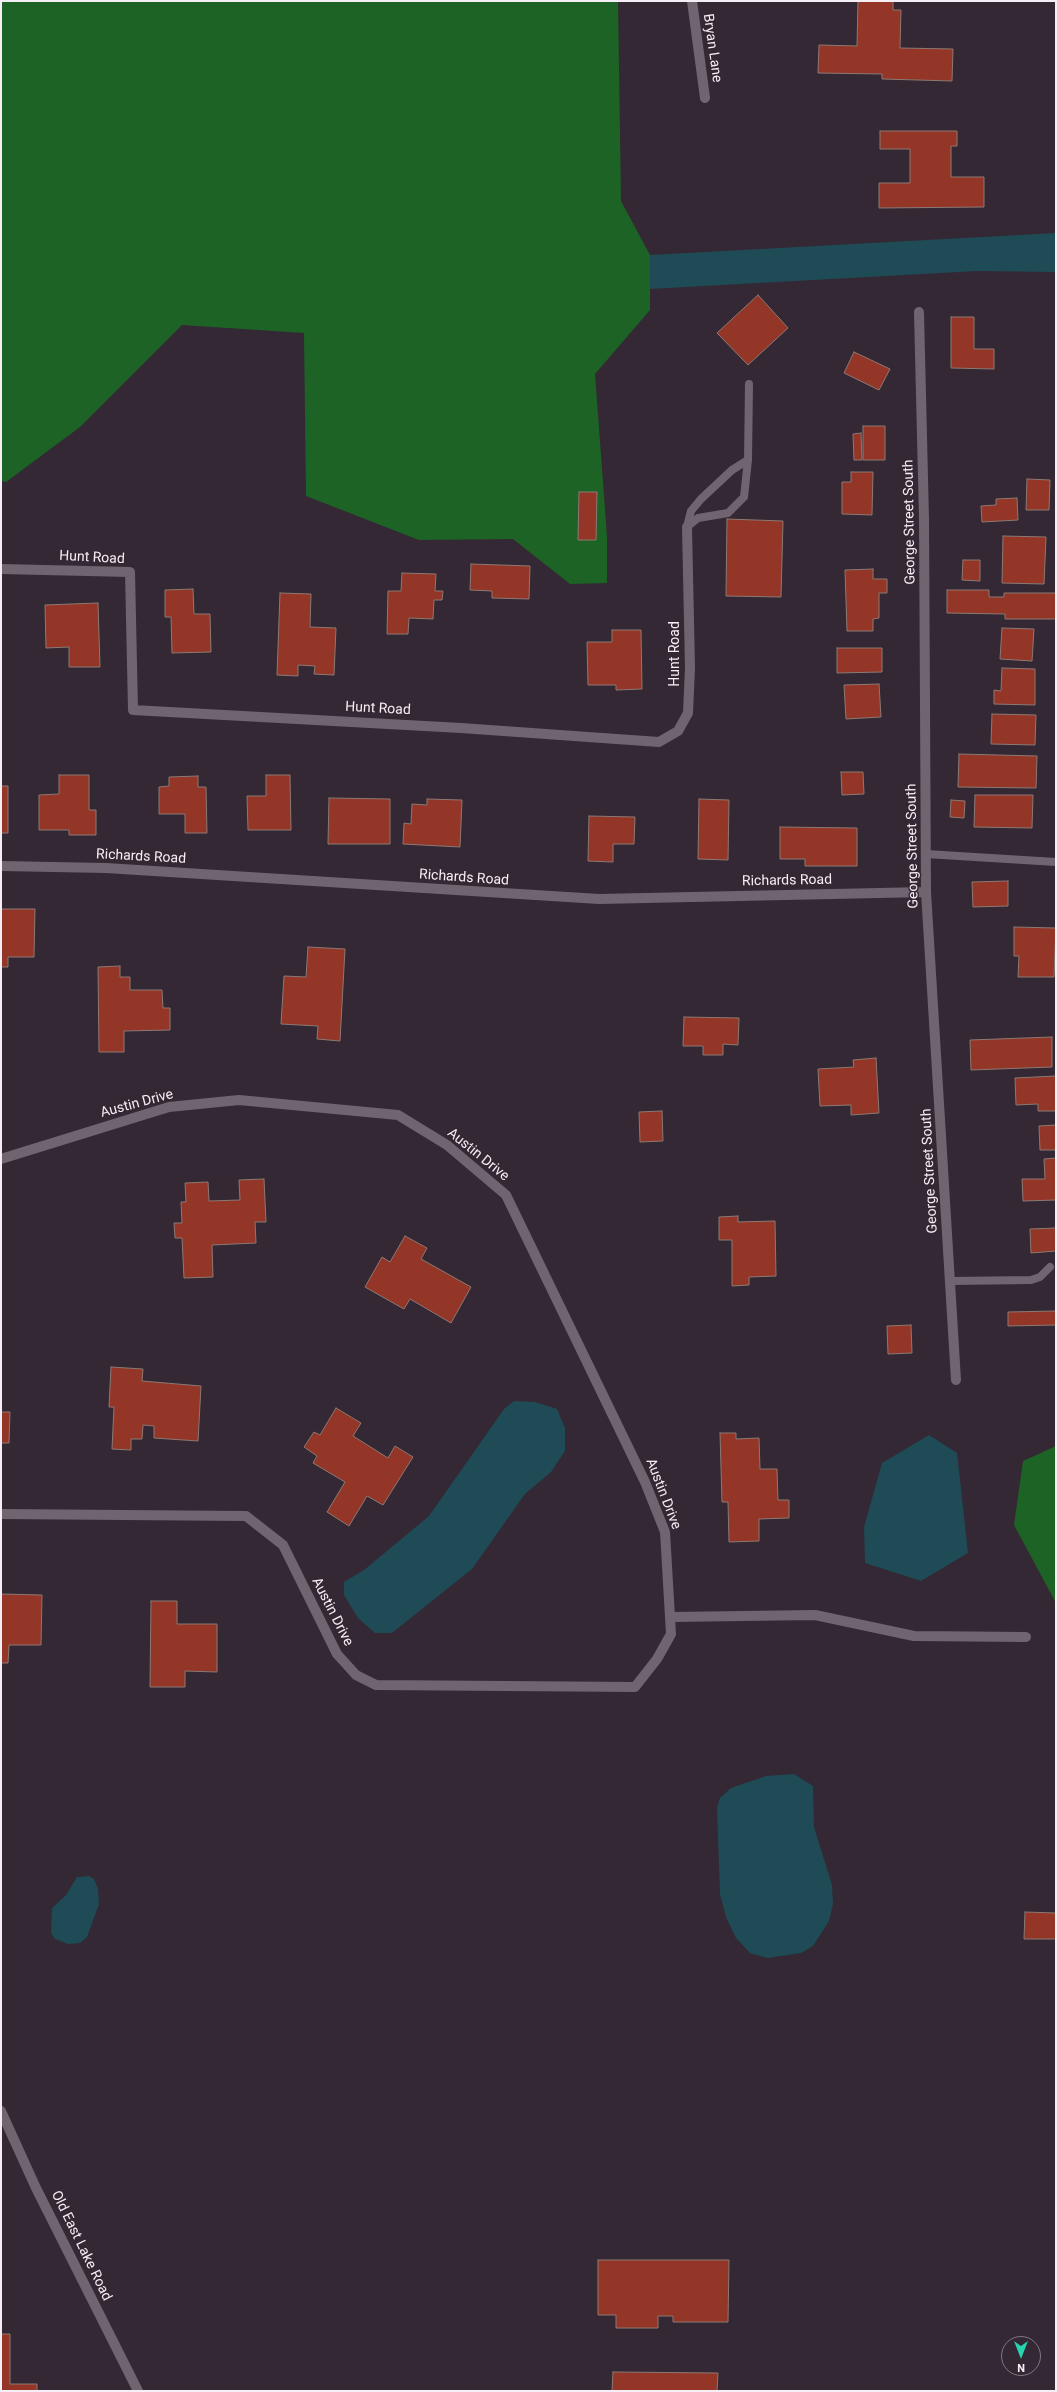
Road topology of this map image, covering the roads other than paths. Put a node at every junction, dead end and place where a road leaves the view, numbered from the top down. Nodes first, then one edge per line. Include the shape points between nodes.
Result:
1 (692, 1) edge
2 (705, 98) dead end
3 (919, 312) dead end
4 (749, 384) dead end
5 (748, 460) junction
6 (687, 527) junction
7 (1, 569) edge
8 (926, 854) junction
9 (1056, 862) edge
10 (1, 866) edge
11 (926, 892) junction
12 (1, 1159) edge
13 (1050, 1267) dead end
14 (951, 1281) junction
15 (956, 1380) dead end
16 (1, 1514) edge
17 (671, 1617) junction
18 (1026, 1637) dead end
19 (1, 2112) edge
20 (138, 2391) edge

1 - 2 street, Bryan Lane
3 - 8 street, George Street South via 924,519
4 - 5 lane
5 - 6 lane via 732,470 701,498 691,511
5 - 6 lane via 744,497 737,506 728,513 698,518
6 - 7 street, Hunt Road via 690,668 688,713 678,731 659,742 452,727 133,710 130,572
8 - 9 lane
8 - 11 street, George Street South
10 - 11 street, Richards Road via 106,868 599,899
11 - 14 street, George Street South
12 - 17 street, Austin Drive via 169,1107 239,1100 398,1115 447,1145 506,1196 639,1468 665,1532
13 - 14 lane via 1040,1277 1031,1280
14 - 15 street, George Street South
16 - 17 street, Austin Drive via 246,1516 283,1545 337,1654 356,1675 376,1685 635,1687 657,1659 671,1634
17 - 18 street via 815,1615 914,1636
19 - 20 street, Old East Lake Road via 36,2188

